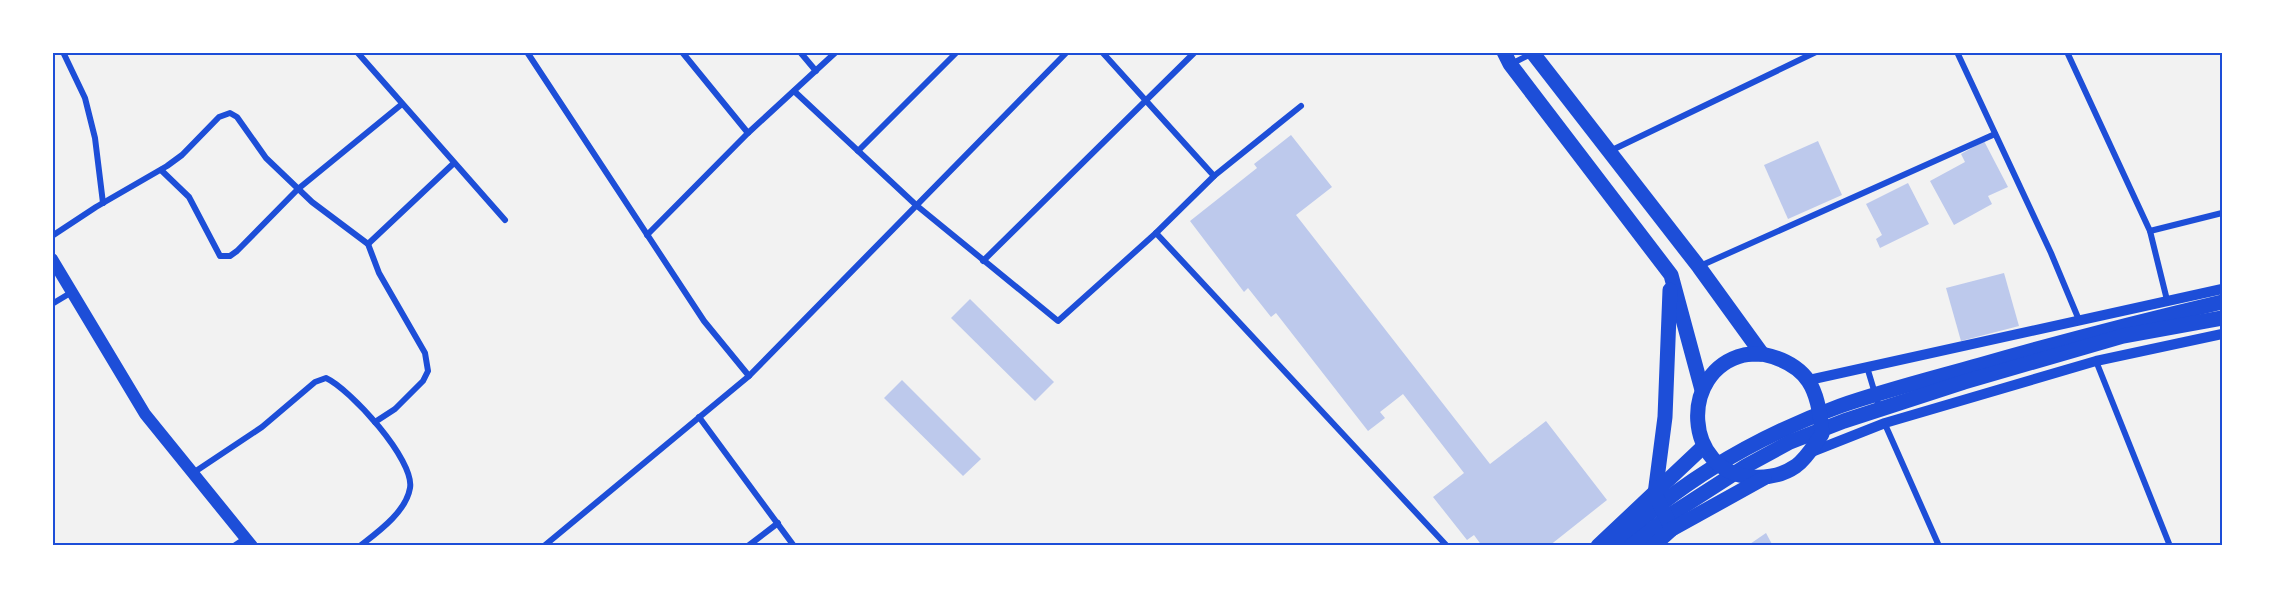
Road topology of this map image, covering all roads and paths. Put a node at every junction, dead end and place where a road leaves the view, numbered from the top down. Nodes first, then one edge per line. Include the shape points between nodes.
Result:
1 (63, 52) edge
2 (357, 52) edge
3 (527, 52) edge
4 (682, 52) edge
5 (800, 52) edge
6 (837, 52) edge
7 (957, 52) edge
8 (1067, 52) edge
9 (1102, 52) edge
10 (1195, 52) edge
11 (1816, 52) edge
12 (1957, 52) edge
13 (2067, 52) edge
14 (1533, 53) edge
15 (1507, 58) edge
16 (816, 71) junction
17 (794, 91) junction
18 (1145, 100) junction
19 (402, 104) junction
20 (1301, 106) dead end
21 (748, 133) junction
22 (1995, 134) junction
23 (858, 151) junction
24 (1609, 151) junction
25 (454, 163) junction
26 (161, 170) junction
27 (1214, 176) junction
28 (298, 189) junction
29 (103, 203) junction
30 (916, 206) junction
31 (2223, 213) edge
32 (505, 220) dead end
33 (2150, 231) junction
34 (1156, 233) junction
35 (647, 235) junction
36 (52, 236) edge
37 (368, 243) junction
38 (52, 259) edge
39 (983, 261) junction
40 (1699, 267) junction
41 (1671, 275) junction
42 (2223, 289) edge
43 (72, 292) junction
44 (2167, 300) junction
45 (2223, 302) edge
46 (52, 304) edge
47 (2223, 318) edge
48 (2079, 320) junction
49 (2223, 334) edge
50 (1762, 354) junction
51 (2096, 361) junction
52 (1867, 367) junction
53 (749, 376) junction
54 (1809, 380) junction
55 (1702, 390) junction
56 (699, 417) junction
57 (375, 422) junction
58 (1885, 423) junction
59 (1704, 446) junction
60 (1809, 453) junction
61 (193, 473) junction
62 (1764, 478) junction
63 (1655, 494) junction
64 (778, 524) junction
65 (1672, 529) junction
66 (249, 542) edge
67 (234, 546) edge
68 (360, 546) edge
69 (544, 546) edge
70 (748, 546) edge
71 (794, 546) edge
72 (1448, 546) edge
73 (1598, 546) edge
74 (1613, 546) edge
75 (1631, 546) edge
76 (1653, 546) edge
77 (1938, 546) edge
78 (2170, 546) edge

1 - 29 street via 85,98 95,138
2 - 19 street
3 - 35 street
4 - 21 street
5 - 16 street
6 - 16 street
7 - 23 street
8 - 30 street
9 - 18 street
10 - 18 street
11 - 24 street
12 - 22 street
13 - 33 street
14 - 15 street
14 - 24 main road
15 - 41 main road
16 - 17 street
17 - 21 street
17 - 23 street
18 - 27 street
18 - 39 street
19 - 25 street
19 - 28 street
20 - 27 street
21 - 35 street
22 - 40 street
22 - 48 street
23 - 30 street
24 - 40 main road
25 - 32 street
25 - 37 street
26 - 28 street via 182,156 219,117 230,113 266,158
26 - 28 street via 189,197 220,256 237,251
26 - 29 street
27 - 34 street
28 - 37 street
29 - 36 street
30 - 39 street
30 - 53 street
31 - 33 street
33 - 44 street
34 - 39 street via 1058,321
34 - 72 street
35 - 53 street via 704,321
37 - 57 street via 379,273 425,353 428,371 409,397
38 - 43 main road
40 - 50 main road
41 - 55 main road
41 - 63 main road via 1665,417
42 - 44 street
43 - 46 street
43 - 61 main road via 145,414
44 - 48 street
45 - 74 main road via 2098,331 1841,406 1734,455 1677,491
47 - 75 main road via 2123,336 1844,420 1790,442 1746,466 1673,513
48 - 52 street
49 - 51 street
50 - 54 main road via 1781,358
50 - 55 main road via 1744,355 1727,362 1712,374
51 - 58 street
51 - 78 street
52 - 54 street
52 - 58 street
53 - 56 street
54 - 60 main road via 1818,398 1822,434
55 - 59 main road via 1697,408
56 - 64 street
56 - 69 street
57 - 61 street via 338,383 326,378 315,382 262,427
57 - 68 street via 390,440 411,485 396,512
58 - 60 street
58 - 77 street
59 - 62 main road via 1729,471
59 - 63 main road
60 - 62 main road via 1789,470
61 - 66 main road
62 - 65 main road
63 - 65 main road
63 - 73 main road
64 - 70 street
64 - 71 street
65 - 76 main road
66 - 67 street

